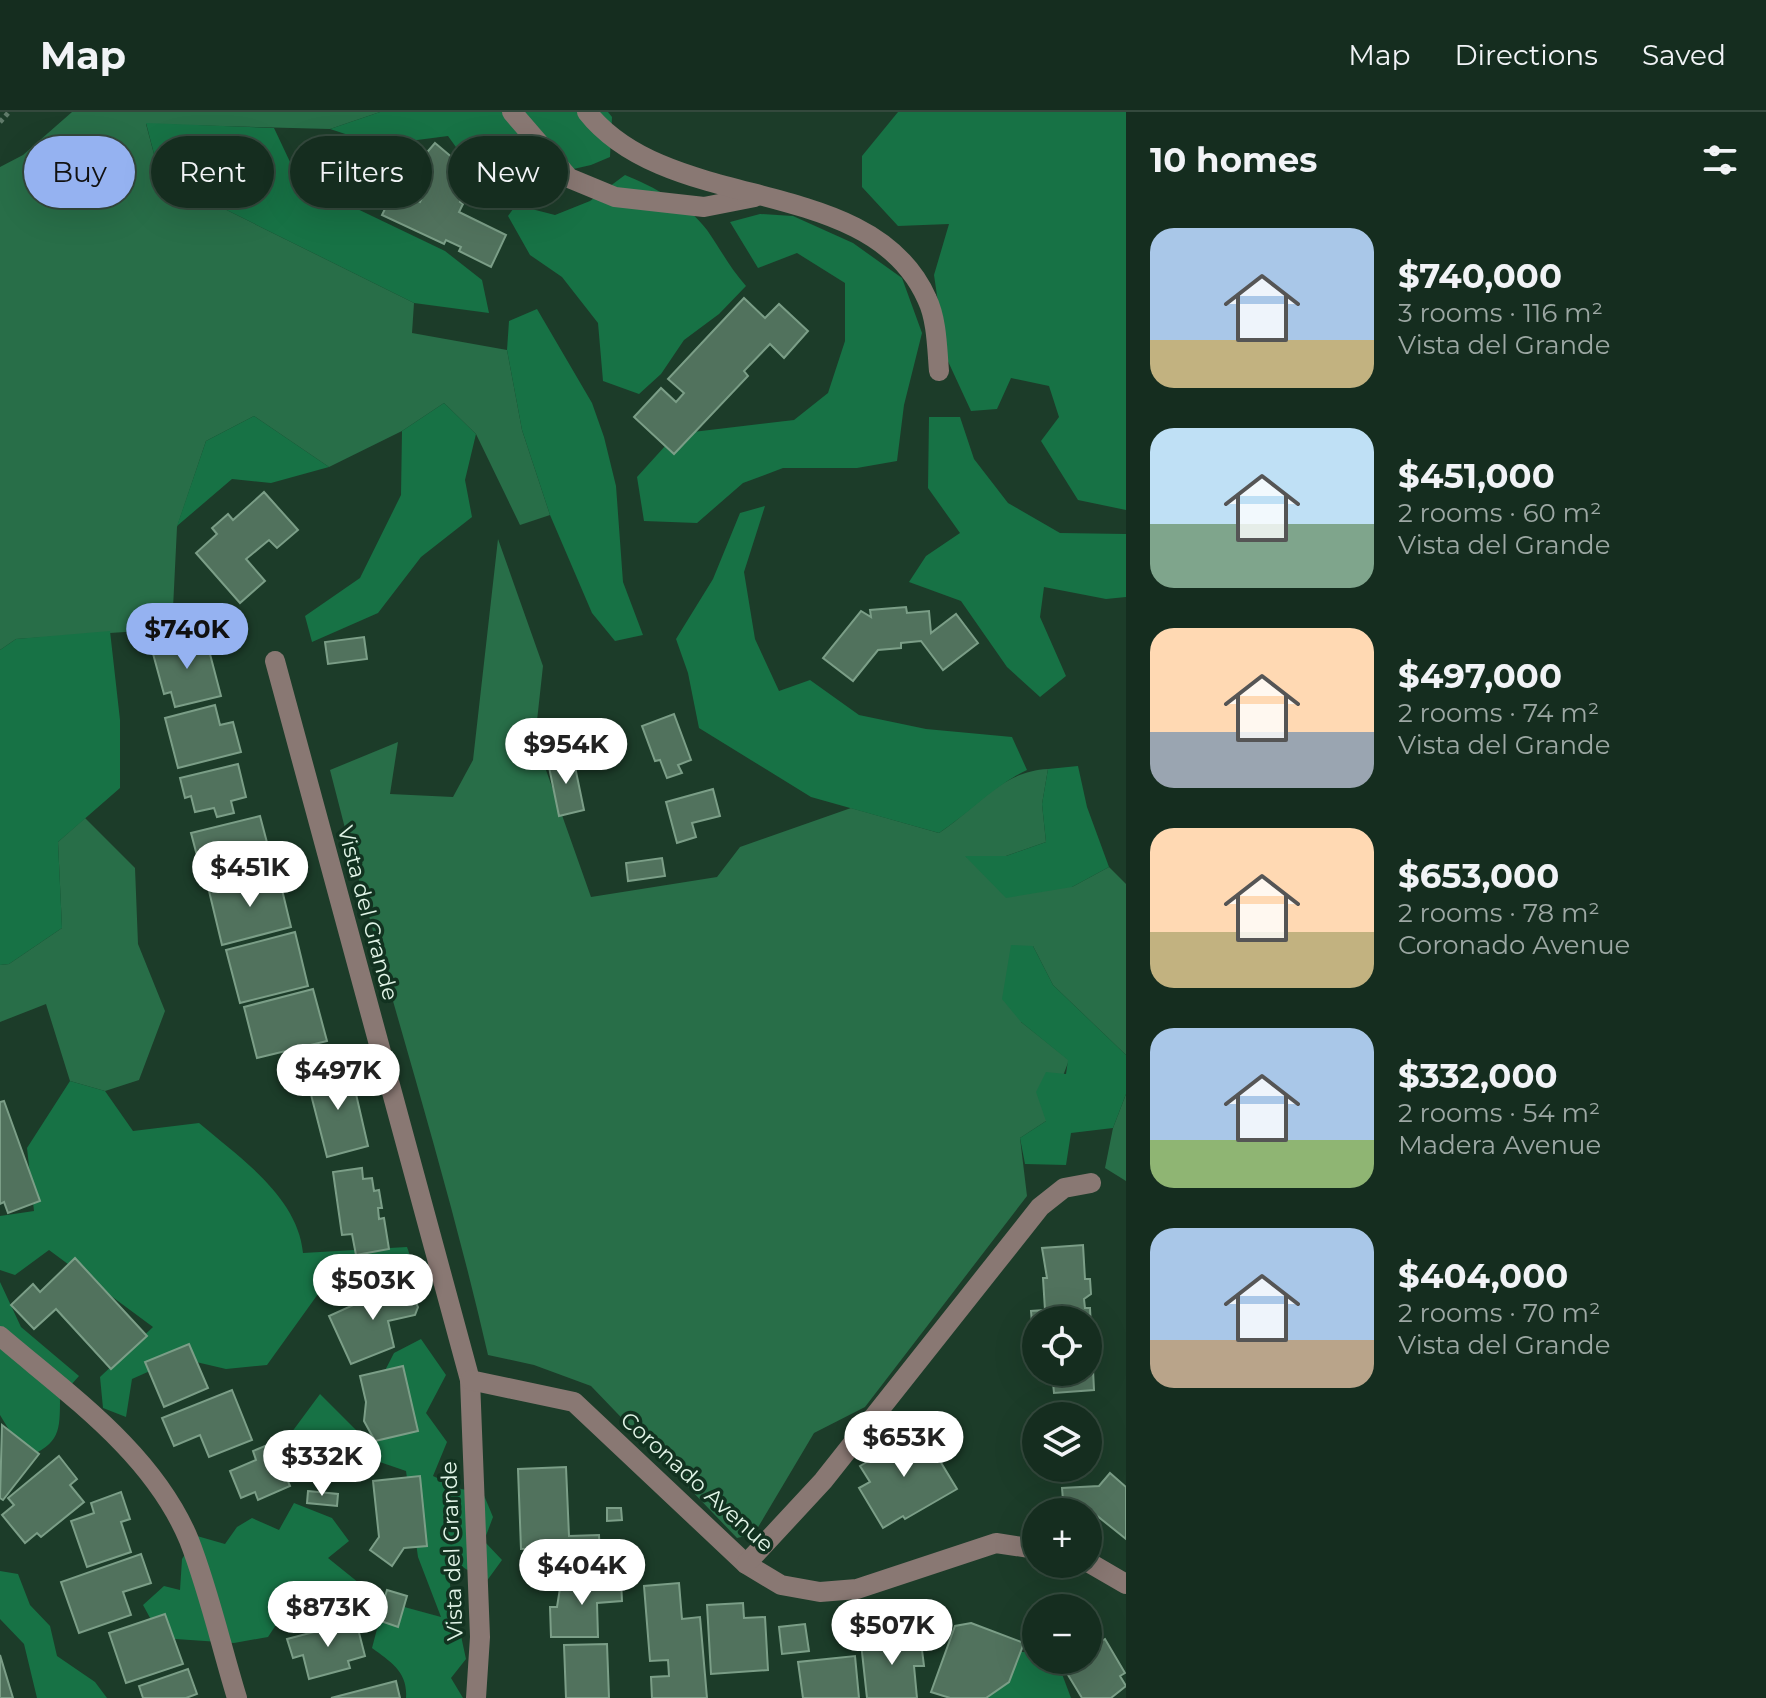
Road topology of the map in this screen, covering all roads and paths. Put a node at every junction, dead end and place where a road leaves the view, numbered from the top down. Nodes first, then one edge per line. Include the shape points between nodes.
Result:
1 (9, 112) edge
2 (512, 112) edge
3 (587, 112) edge
4 (0, 122) edge
5 (759, 196) junction
6 (939, 371) dead end
7 (275, 661) dead end
8 (1091, 1183) dead end
9 (0, 1336) edge
10 (470, 1380) junction
11 (1022, 1547) edge
12 (746, 1564) junction
13 (1102, 1570) edge
14 (1126, 1584) edge
15 (237, 1698) edge
16 (476, 1698) edge

1 - 4 path
2 - 5 street via 569,178 615,197 704,207
3 - 5 street via 604,134 637,154 687,176
5 - 6 street via 865,233 895,255 927,299
7 - 10 street, Vista del Grande
8 - 12 street via 1064,1188 1040,1207 823,1481
9 - 15 street via 118,1437 153,1480 188,1539
10 - 12 street, Coronado Avenue via 574,1402
10 - 16 street, Vista del Grande via 480,1637
11 - 12 street, Coronado Avenue via 996,1543 857,1589 820,1592 781,1585
13 - 14 street

